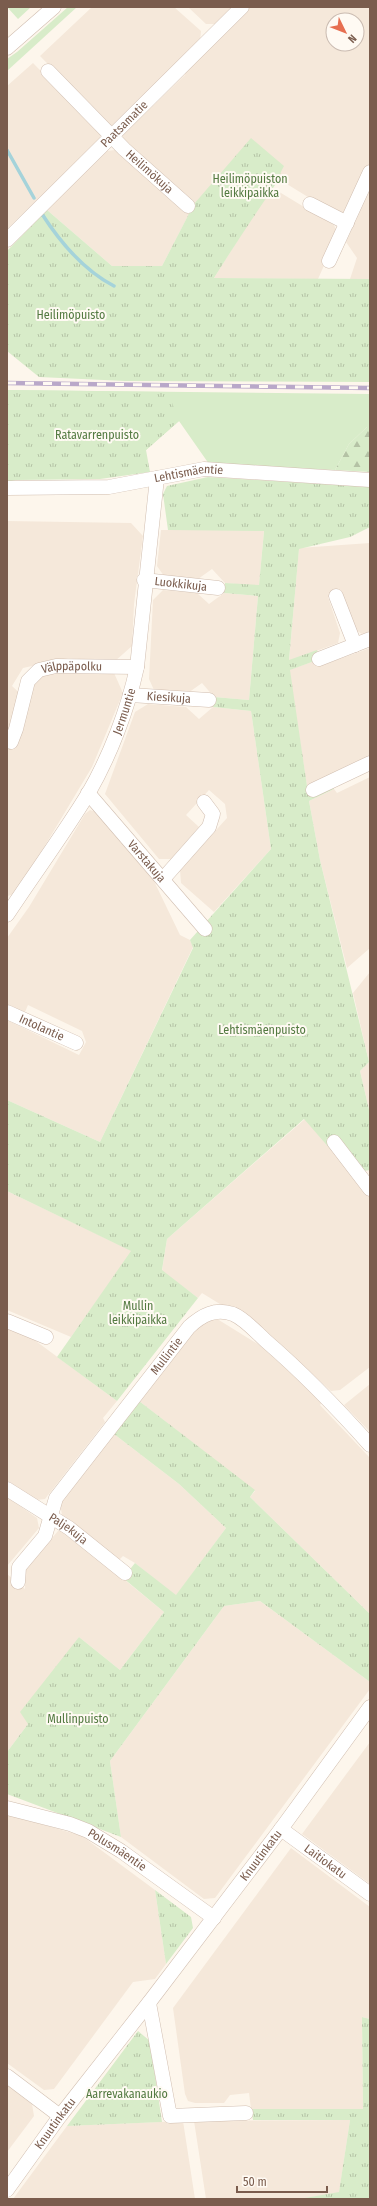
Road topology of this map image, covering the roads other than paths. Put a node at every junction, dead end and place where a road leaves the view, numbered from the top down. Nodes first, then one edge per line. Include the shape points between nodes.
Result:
1 (54, 7) edge
2 (242, 7) edge
3 (7, 48) edge
4 (48, 71) dead end
5 (112, 136) junction
6 (370, 172) edge
7 (310, 204) dead end
8 (188, 206) dead end
9 (347, 223) junction
10 (7, 240) edge
11 (329, 261) dead end
12 (157, 478) junction
13 (370, 480) edge
14 (7, 488) edge
15 (144, 580) junction
16 (218, 588) dead end
17 (336, 596) dead end
18 (370, 639) edge
19 (355, 645) junction
20 (319, 659) dead end
21 (137, 667) junction
22 (130, 695) junction
23 (209, 700) dead end
24 (11, 742) dead end
25 (370, 763) edge
26 (313, 790) dead end
27 (88, 793) junction
28 (204, 802) dead end
29 (163, 879) junction
30 (9, 906) edge
31 (205, 929) dead end
32 (7, 1012) edge
33 (76, 1043) dead end
34 (334, 1142) dead end
35 (370, 1189) edge
36 (7, 1321) edge
37 (46, 1337) dead end
38 (370, 1445) edge
39 (7, 1489) edge
40 (50, 1517) junction
41 (126, 1573) dead end
42 (18, 1582) dead end
43 (370, 1707) edge
44 (7, 1808) edge
45 (281, 1829) junction
46 (370, 1894) edge
47 (214, 1918) junction
48 (149, 2003) junction
49 (7, 2076) edge
50 (246, 2113) dead end
51 (60, 2116) junction
52 (7, 2190) edge

1 - 3 street
2 - 5 street, Paatsamatie
4 - 5 street, Heilimökuja
5 - 8 street, Heilimökuja
5 - 10 street, Paatsamatie
6 - 9 street
7 - 9 street
9 - 11 street
12 - 13 street, Lehtismäentie via 204,469
12 - 14 street, Lehtismäentie via 109,487
12 - 15 street, Jermuntie
15 - 16 street, Luokkikuja
15 - 21 street, Jermuntie
17 - 19 street
18 - 19 street
19 - 20 street
21 - 22 street, Jermuntie
21 - 24 street, Välppäpolku via 56,666 39,670 28,681
22 - 23 street, Kiesikuja
22 - 27 street, Jermuntie via 113,740
25 - 26 street
27 - 29 street, Varstakuja
27 - 30 street, Jermuntie
28 - 29 street via 213,814 209,826
29 - 31 street, Varstakuja
32 - 33 street, Intolantie
34 - 35 street
36 - 37 street
38 - 40 street, Mullintie via 298,1368 253,1329 233,1314 211,1312 199,1317 189,1327 56,1498
39 - 40 street, Paljekuja
40 - 41 street, Paljekuja via 86,1540
40 - 42 street, Mullintie via 45,1536 19,1567
43 - 45 street, Knuutinkatu
44 - 47 street, Polusmäentie via 88,1831 121,1851
45 - 46 street, Laitiokatu
45 - 47 street, Knuutinkatu
47 - 48 street, Knuutinkatu
48 - 50 street via 170,2116
48 - 51 street, Knuutinkatu
49 - 51 street
51 - 52 street, Knuutinkatu

